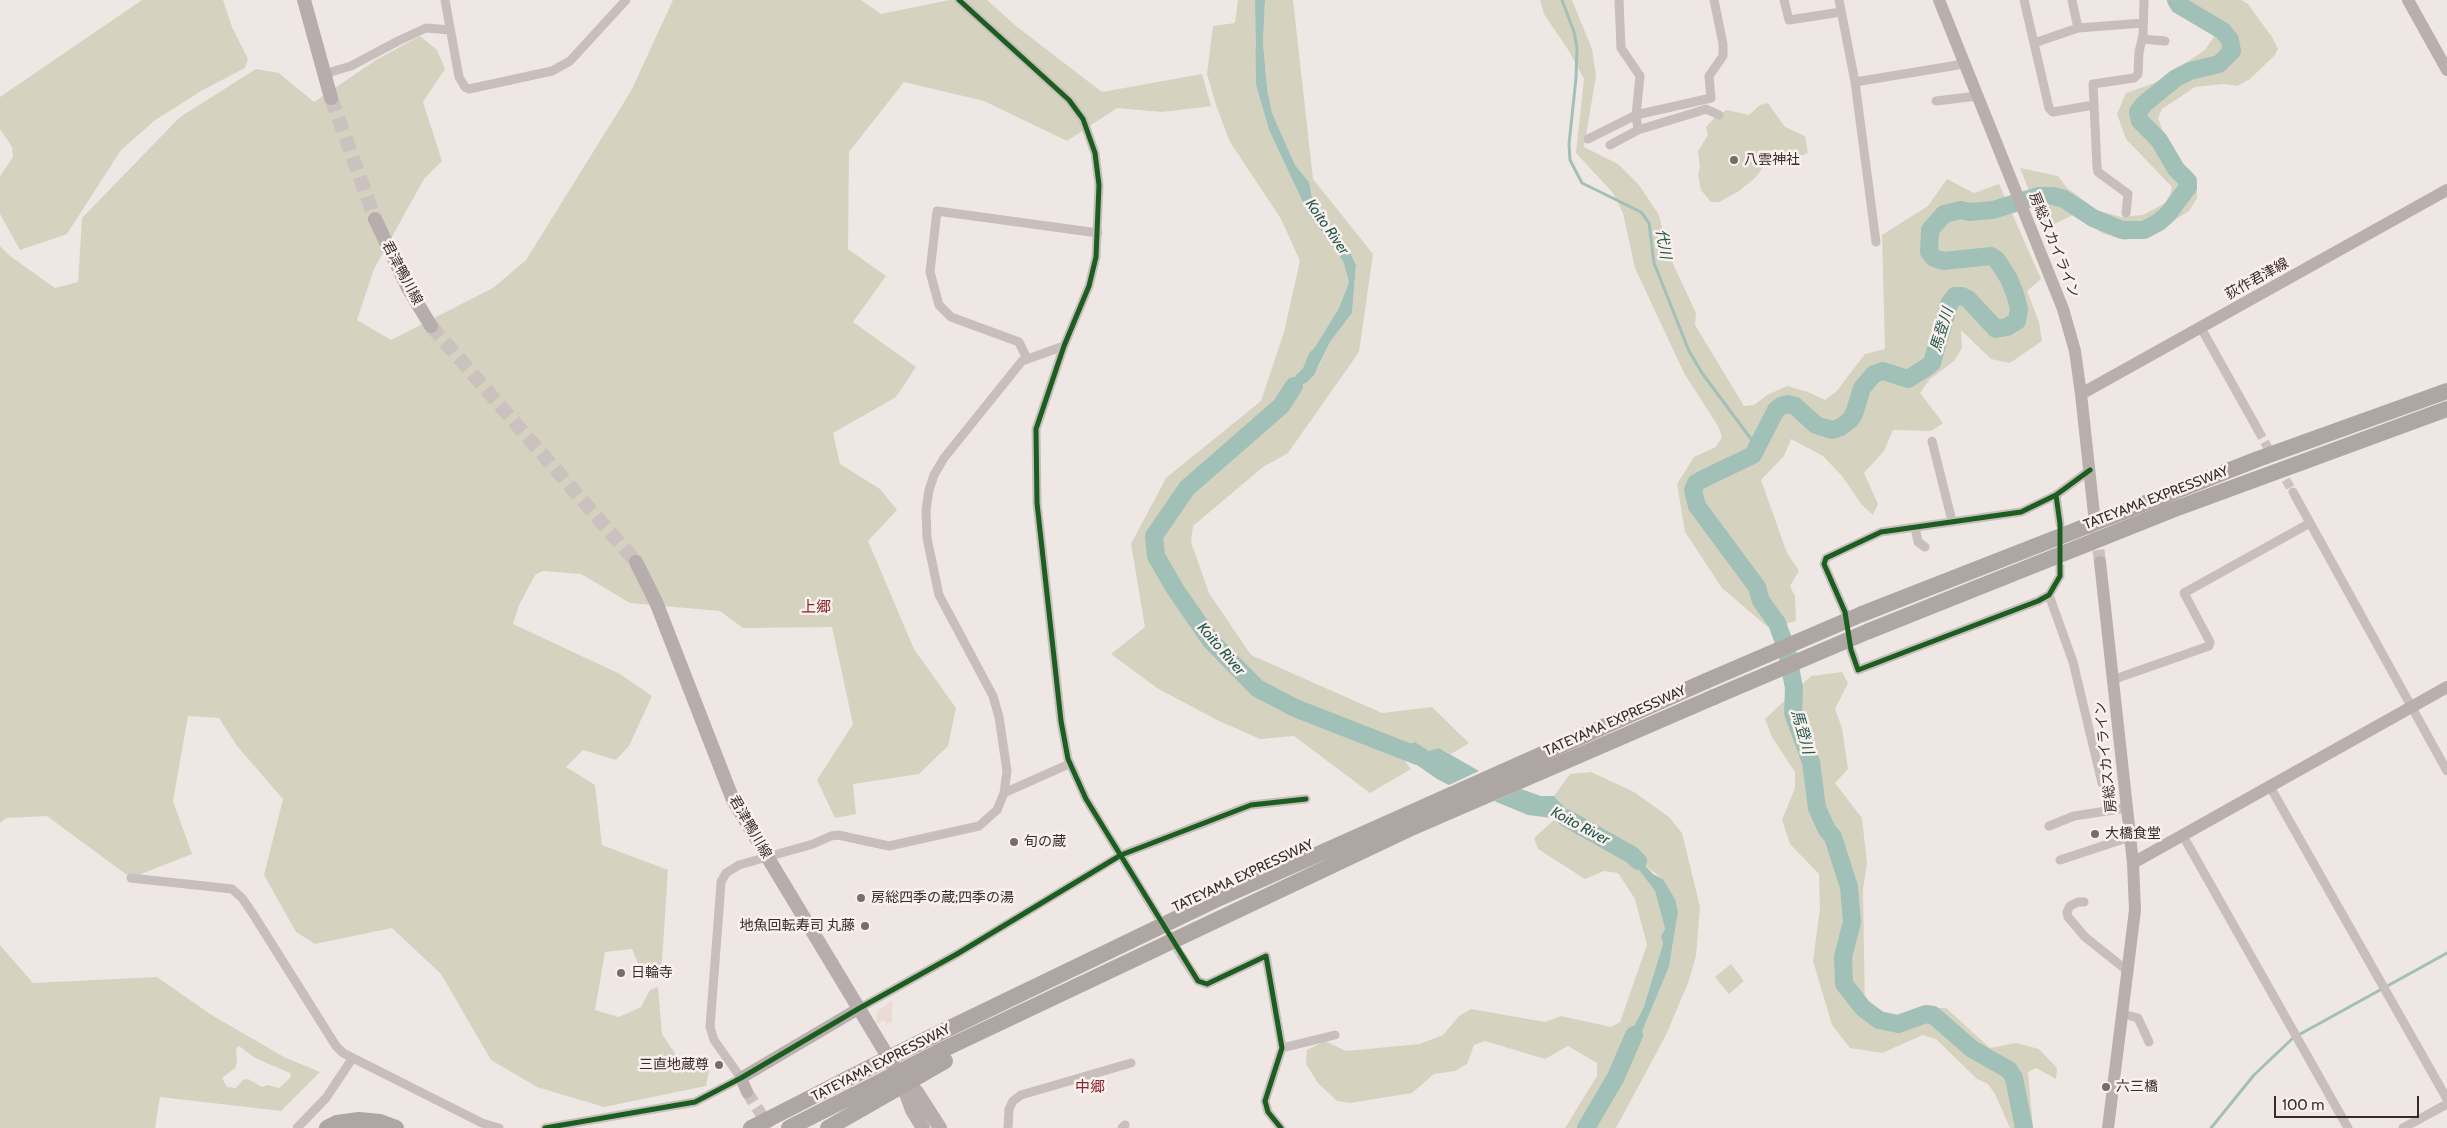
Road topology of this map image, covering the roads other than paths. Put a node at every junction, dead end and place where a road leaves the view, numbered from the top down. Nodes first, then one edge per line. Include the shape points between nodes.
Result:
1 (304, 0) edge
2 (445, 0) edge
3 (626, 0) edge
4 (959, 0) edge
5 (1619, 0) edge
6 (1714, 0) edge
7 (1784, 0) edge
8 (1839, 0) edge
9 (2024, 0) edge
10 (2072, 0) edge
11 (2144, 0) edge
12 (2408, 0) edge
13 (1942, 1) edge
14 (1841, 12) junction
15 (2143, 23) junction
16 (2078, 28) junction
17 (450, 30) junction
18 (2142, 39) junction
19 (2165, 41) dead end
20 (2034, 43) junction
21 (1964, 64) junction
22 (2447, 70) edge
23 (324, 74) junction
24 (1855, 82) junction
25 (1977, 96) junction
26 (332, 98) tunnel mouth
27 (1936, 100) dead end
28 (2088, 106) dead end
29 (1636, 115) junction
30 (1719, 115) dead end
31 (1638, 130) junction
32 (1588, 139) dead end
33 (1610, 144) dead end
34 (2447, 190) edge
35 (2126, 213) dead end
36 (375, 219) tunnel mouth
37 (1098, 234) junction
38 (1876, 242) dead end
39 (431, 326) tunnel mouth
40 (2201, 328) junction
41 (1064, 346) junction
42 (1027, 359) junction
43 (2447, 391) edge
44 (2081, 394) junction
45 (2447, 409) edge
46 (2258, 430) tunnel mouth
47 (1932, 441) dead end
48 (2090, 470) junction
49 (2293, 492) tunnel mouth
50 (2056, 495) junction
51 (2094, 514) dead end
52 (1952, 521) junction
53 (2310, 523) junction
54 (2060, 524) dead end
55 (1914, 527) junction
56 (1925, 547) dead end
57 (636, 562) tunnel mouth
58 (2100, 562) tunnel mouth
59 (2060, 576) tunnel mouth
60 (2049, 595) junction
61 (1845, 612) dead end
62 (1851, 650) dead end
63 (2112, 680) junction
64 (2447, 687) edge
65 (2411, 707) junction
66 (1070, 764) junction
67 (2447, 771) edge
68 (2102, 783) dead end
69 (2270, 785) junction
70 (1004, 793) junction
71 (1306, 799) dead end
72 (2126, 808) junction
73 (1406, 822) junction
74 (2049, 826) dead end
75 (2182, 834) junction
76 (2130, 837) junction
77 (1121, 855) junction
78 (767, 856) junction
79 (2060, 860) dead end
80 (2132, 863) junction
81 (131, 878) dead end
82 (2084, 902) dead end
83 (1154, 910) tunnel mouth
84 (1181, 955) tunnel mouth
85 (2129, 972) junction
86 (858, 1009) junction
87 (2124, 1014) junction
88 (1336, 1035) dead end
89 (2149, 1042) dead end
90 (1282, 1048) junction
91 (352, 1059) junction
92 (1131, 1063) dead end
93 (899, 1075) junction
94 (741, 1078) junction
95 (747, 1092) tunnel mouth
96 (2447, 1099) edge
97 (858, 1101) junction
98 (2447, 1104) edge
99 (297, 1128) edge
100 (326, 1128) edge
101 (396, 1128) edge
102 (499, 1128) edge
103 (545, 1128) edge
104 (751, 1128) edge
105 (789, 1128) edge
106 (828, 1128) edge
107 (923, 1128) edge
108 (940, 1128) edge
109 (1008, 1128) edge
110 (1281, 1128) edge
111 (2108, 1128) edge
112 (2348, 1128) edge
113 (2403, 1128) edge

1 - 23 main road
2 - 17 street
3 - 17 street via 570,61 552,71 469,89 459,77
4 - 37 street via 1069,100 1083,119 1099,185
5 - 29 street via 1621,48 1640,76
6 - 29 street via 1723,56 1709,76 1711,98
7 - 14 street via 1789,20
8 - 14 street
9 - 20 street
10 - 16 street
11 - 15 street
12 - 22 main road
13 - 21 main road, 房総スカイライン
14 - 24 street
15 - 16 street
15 - 18 street
16 - 20 street
17 - 23 street via 426,28 351,66
18 - 19 street
18 - 35 street via 2138,74 2134,78 2093,84 2096,167 2098,172 2128,194
20 - 28 street via 2048,108 2053,112
21 - 24 street
21 - 25 main road, 房総スカイライン
23 - 26 main road
24 - 38 street
25 - 27 street
25 - 44 main road, 房総スカイライン via 2063,309 2075,351
29 - 31 street
29 - 32 street
30 - 31 street via 1706,109
31 - 33 street
34 - 40 main road, 荻作君津線
36 - 39 main road, 君津鴨川線 via 408,288
37 - 41 street via 1089,286
37 - 42 street via 937,211 930,272 939,305 951,317 1019,342
40 - 44 main road, 荻作君津線
40 - 46 street
41 - 42 street
41 - 66 street via 1036,428 1035,467 1061,721
42 - 70 street via 1022,361 944,458 934,474 926,510 927,538 939,594 993,696 997,710 1004,745
43 - 73 highway, TATEYAMA EXPRESSWAY, bridge via 2258,459 1862,614 1587,733
44 - 48 main road, 房総スカイライン
45 - 73 highway, TATEYAMA EXPRESSWAY, bridge via 2172,510 1869,630 1597,749
47 - 52 street
48 - 50 street
48 - 51 main road, 房総スカイライン
49 - 53 street
50 - 52 street via 2021,512
50 - 54 street
52 - 55 street
53 - 63 street via 2184,592 2210,642 2209,646
53 - 65 street
55 - 56 street via 1918,542
55 - 61 street via 1881,532 1826,558 1824,564
57 - 78 main road, 君津鴨川線 via 656,602 734,800
58 - 63 main road, 房総スカイライン
59 - 60 street
60 - 62 street via 1858,670
60 - 68 street via 2073,662
63 - 72 main road, 房総スカイライン
64 - 65 main road
65 - 67 street
65 - 69 main road
66 - 70 street
66 - 77 street via 1086,798
69 - 75 main road
69 - 96 street
70 - 78 street via 996,810 979,826 889,846 830,836
71 - 77 street via 1251,805
72 - 74 street via 2074,816
72 - 76 main road, 房総スカイライン
73 - 97 highway, TATEYAMA EXPRESSWAY, bridge via 1063,992
73 - 104 highway, TATEYAMA EXPRESSWAY, bridge via 1204,906 931,1036
75 - 80 main road
75 - 112 street
76 - 79 street
76 - 80 main road, 房総スカイライン
77 - 83 street
77 - 86 street via 957,954
78 - 86 main road, 君津鴨川線
78 - 94 street via 739,865 726,873 721,882 710,1027 714,1040
80 - 85 main road, 房総スカイライン via 2135,925
81 - 91 street via 232,889 253,914 336,1046
82 - 85 street via 2070,906 2068,917 2085,937
84 - 90 street via 1198,981 1207,984 1266,956
85 - 87 main road, 房総スカイライン
86 - 93 main road, 君津鴨川線
86 - 94 main road
87 - 89 street via 2138,1018
87 - 111 main road, 房総スカイライン
88 - 90 street
90 - 110 street via 1265,1102 1268,1112
91 - 99 street via 326,1098
91 - 102 street via 482,1123
92 - 109 street via 1021,1096 1009,1109
93 - 107 main road, 君津鴨川線 via 912,1110
93 - 108 main road, 君津鴨川線 via 918,1092
94 - 95 main road
94 - 103 street via 695,1102
97 - 105 highway, TATEYAMA EXPRESSWAY
97 - 106 highway
98 - 113 street
100 - 101 highway via 359,1120

